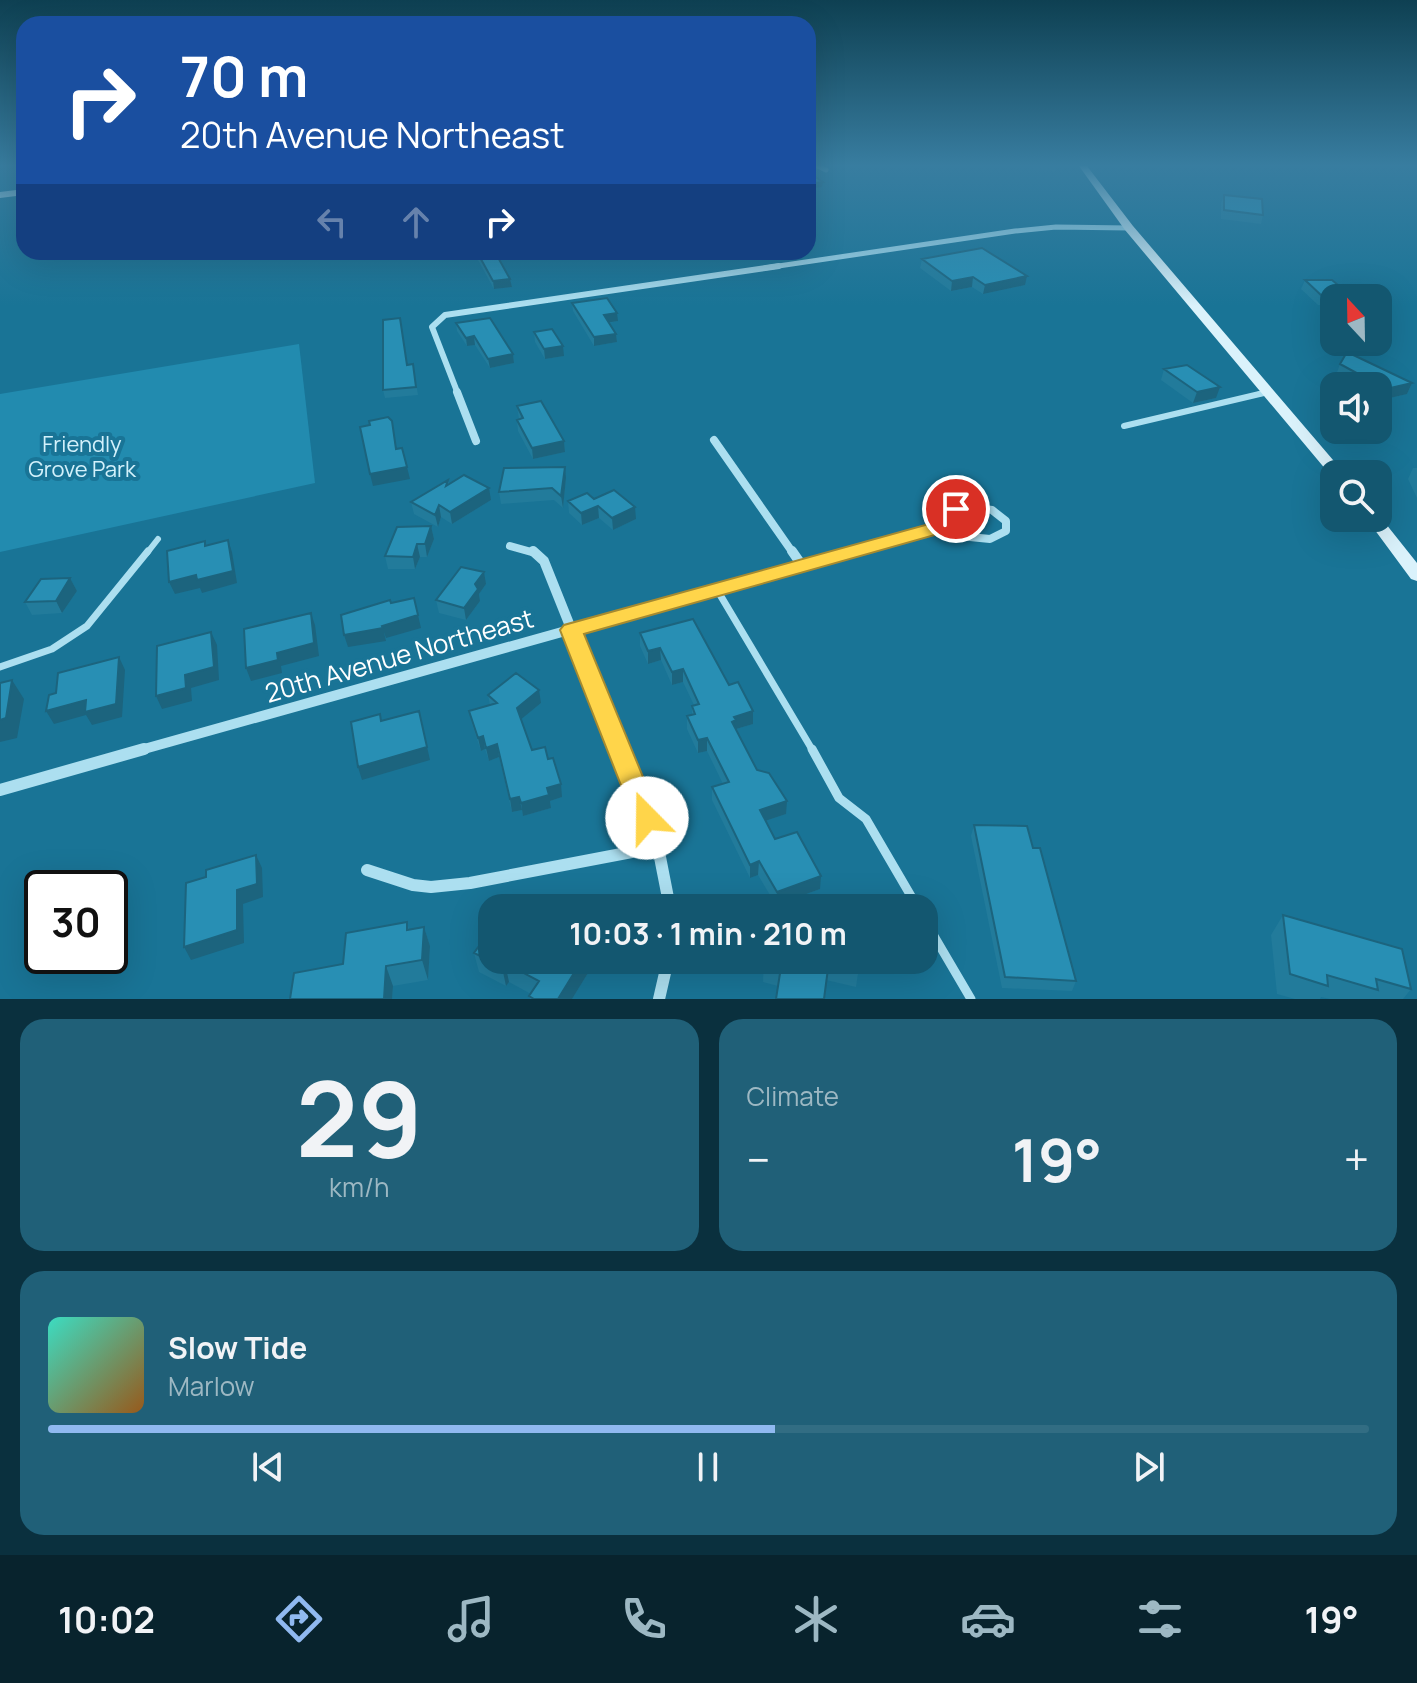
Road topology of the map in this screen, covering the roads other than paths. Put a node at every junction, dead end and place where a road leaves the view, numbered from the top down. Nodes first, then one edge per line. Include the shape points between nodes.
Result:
1 (1118, 213) edge
2 (1129, 228) junction
3 (1269, 392) junction
4 (1124, 426) dead end
5 (714, 440) dead end
6 (476, 441) dead end
7 (1325, 460) edge
8 (949, 525) junction
9 (1385, 532) edge
10 (158, 539) dead end
11 (510, 546) dead end
12 (801, 564) junction
13 (1417, 575) edge
14 (715, 588) junction
15 (571, 630) junction
16 (0, 667) edge
17 (0, 790) edge
18 (658, 847) junction
19 (367, 870) dead end
20 (667, 894) edge
21 (910, 894) edge
22 (938, 943) edge
23 (665, 974) edge
24 (659, 999) edge
25 (971, 999) edge

1 - 2 street
2 - 3 street
2 - 6 street via 1028,229 445,315 432,327
3 - 4 lane
3 - 7 street
5 - 12 street
8 - 8 street, 20th Avenue Northeast via 950,513 973,506 992,510 1007,526 1002,536 987,541 960,535
8 - 12 street, 20th Avenue Northeast
9 - 13 street
10 - 16 lane via 87,626 52,649
11 - 15 street via 532,550 544,561
12 - 14 street, 20th Avenue Northeast
14 - 15 street, 20th Avenue Northeast
14 - 21 lane via 839,798 866,819
15 - 17 street, 20th Avenue Northeast
15 - 18 street
18 - 19 street via 431,887
18 - 20 street
22 - 25 lane
23 - 24 street

